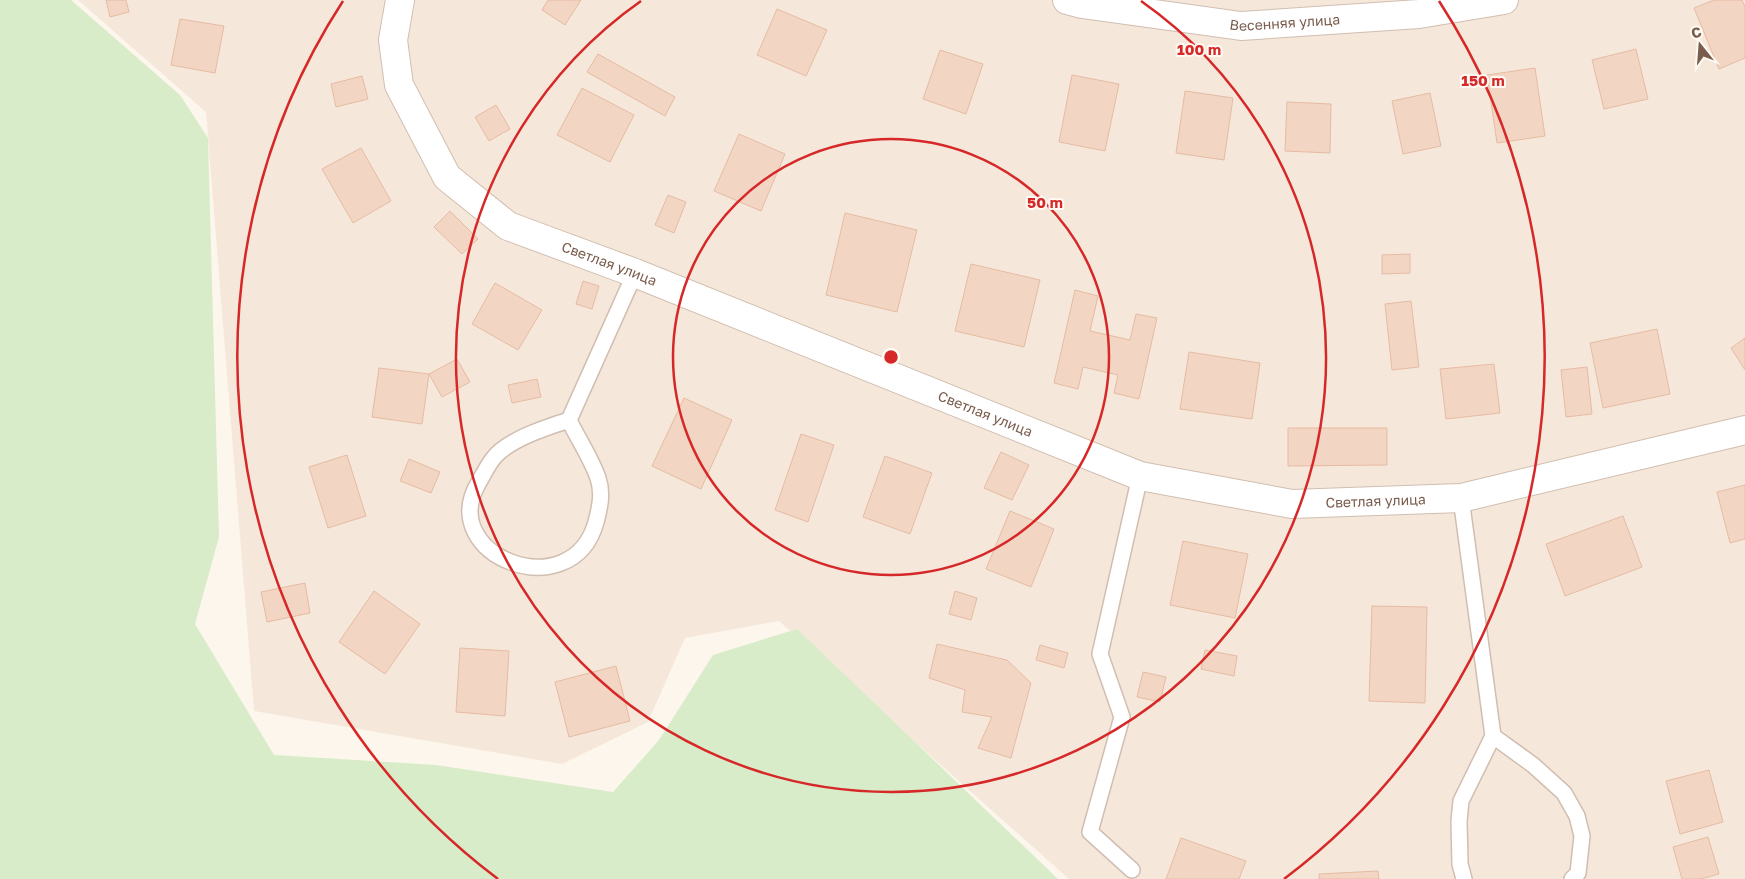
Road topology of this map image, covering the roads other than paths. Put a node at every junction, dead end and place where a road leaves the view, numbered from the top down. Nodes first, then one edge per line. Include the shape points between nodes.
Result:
1 (400, 0) edge
2 (1067, 0) edge
3 (1504, 0) edge
4 (635, 273) junction
5 (569, 420) junction
6 (1745, 430) edge
7 (1140, 476) junction
8 (1460, 498) junction
9 (1493, 736) junction
10 (1132, 870) dead end
11 (1464, 879) edge
12 (1572, 879) edge

1 - 4 street, Светлая улица via 393,40 399,85 447,177 508,226
2 - 3 street, Весенняя улица via 1241,26 1419,14
4 - 5 lane
4 - 7 street, Светлая улица
5 - 5 lane via 598,478 602,503 592,538 576,556 544,568 526,568 499,558 481,545 472,522 474,491 493,458 533,432
6 - 8 street, Светлая улица
7 - 8 street, Светлая улица via 1292,504
7 - 10 lane via 1100,654 1122,717 1090,832
8 - 9 lane
9 - 11 lane via 1461,801 1460,864
9 - 12 lane via 1564,793 1577,816 1582,836 1578,873

